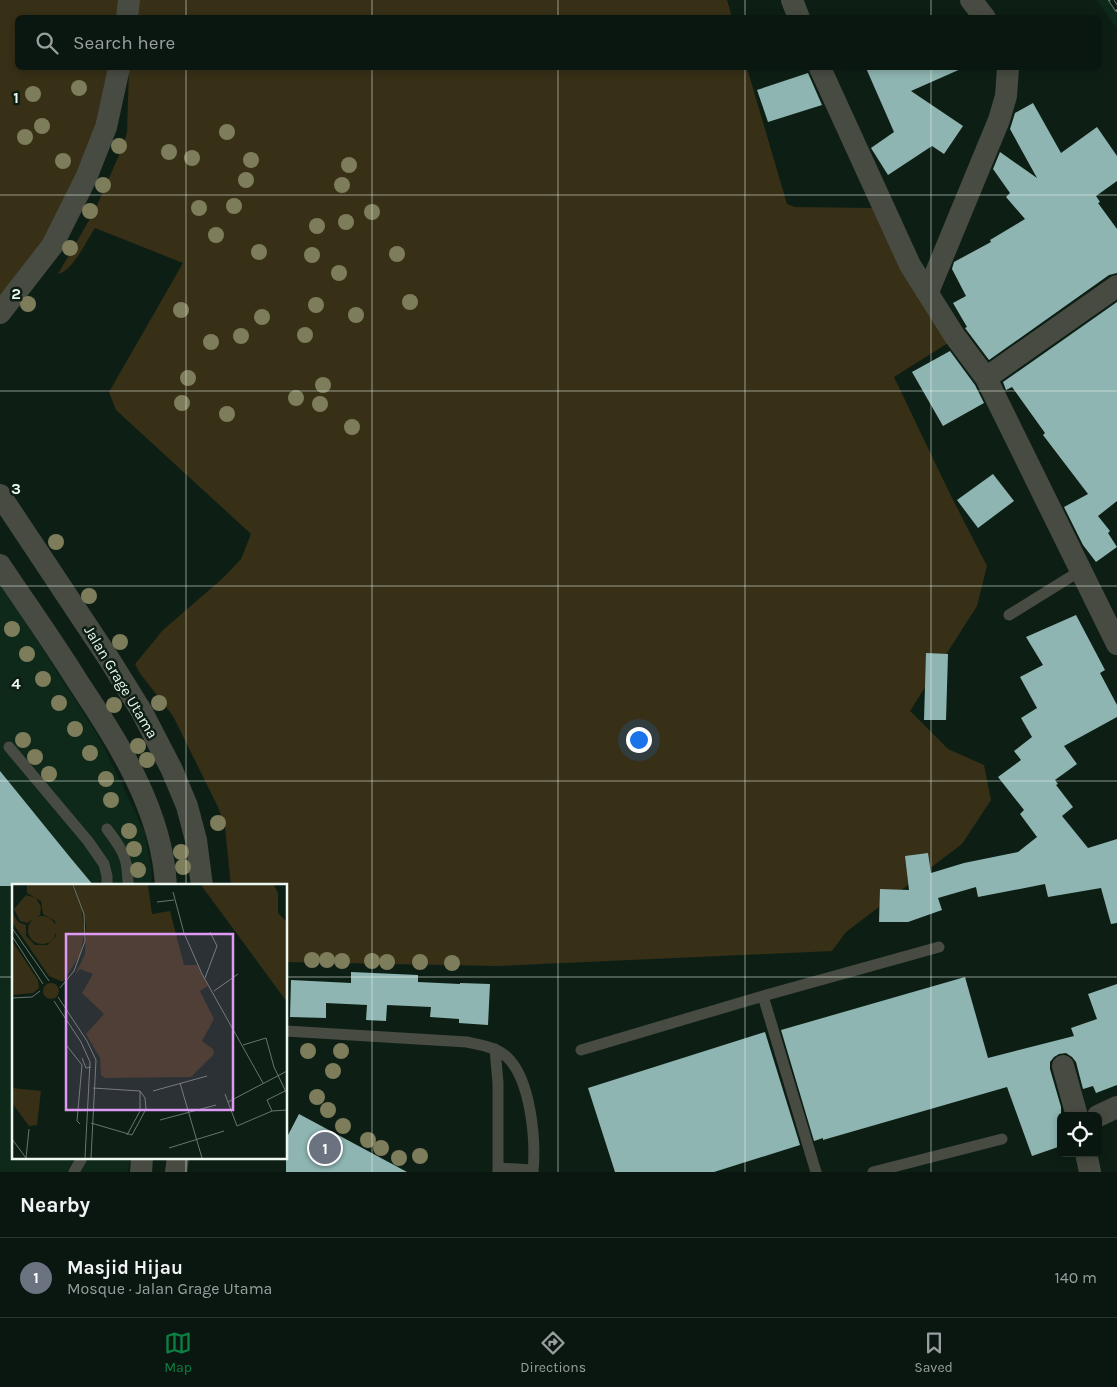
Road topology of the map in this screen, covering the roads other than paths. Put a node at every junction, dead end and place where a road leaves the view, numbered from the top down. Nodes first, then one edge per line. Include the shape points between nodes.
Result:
1 (129, 0) edge
2 (792, 0) edge
3 (971, 0) edge
4 (127, 15) edge
5 (798, 15) edge
6 (983, 15) edge
7 (119, 70) edge
8 (821, 70) edge
9 (1008, 70) edge
10 (1117, 286) edge
11 (928, 292) junction
12 (0, 313) edge
13 (986, 378) junction
14 (0, 495) edge
15 (0, 565) edge
16 (1080, 571) junction
17 (1009, 615) dead end
18 (1117, 644) edge
19 (9, 747) dead end
20 (107, 829) dead end
21 (107, 884) edge
22 (128, 884) edge
23 (164, 884) edge
24 (202, 884) edge
25 (939, 947) dead end
26 (763, 996) junction
27 (288, 1032) edge
28 (495, 1049) junction
29 (580, 1050) dead end
30 (1063, 1066) dead end
31 (1117, 1107) edge
32 (1076, 1112) edge
33 (1102, 1114) edge
34 (1002, 1139) dead end
35 (1087, 1157) edge
36 (81, 1160) edge
37 (498, 1170) edge
38 (533, 1171) edge
39 (74, 1172) edge
40 (816, 1172) edge
41 (873, 1172) edge
42 (1090, 1172) edge

1 - 4 street
2 - 5 street
3 - 6 street
7 - 12 street via 106,127 86,178 52,246
8 - 11 street via 910,266
9 - 11 street via 1006,96 999,120
10 - 13 street
11 - 13 street
13 - 16 street
14 - 24 street, Jalan Grage Utama via 142,712 188,806
15 - 23 street via 122,753 153,819 163,852
16 - 17 lane
16 - 18 street
19 - 21 lane via 104,864
20 - 22 lane via 124,856
25 - 26 lane
26 - 29 lane
26 - 40 lane
27 - 28 lane via 467,1042
28 - 37 lane
28 - 38 lane via 518,1071 528,1096
30 - 32 street
31 - 33 street
34 - 41 lane
35 - 42 street
36 - 39 lane
37 - 38 lane

